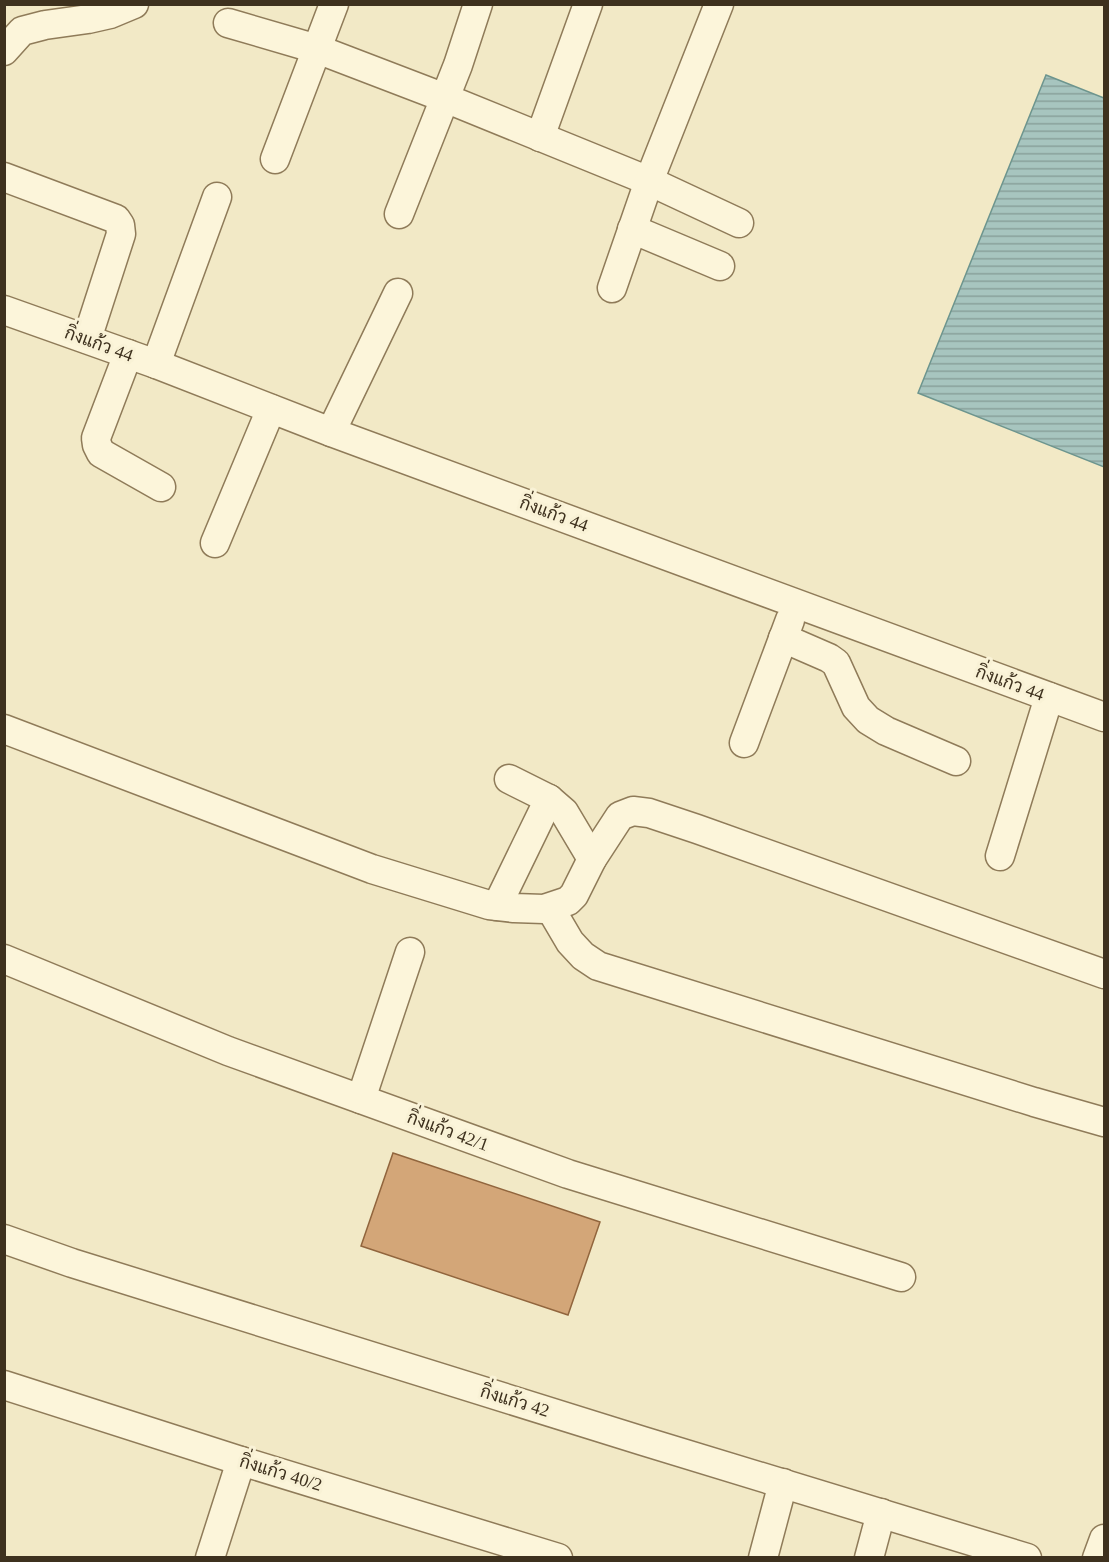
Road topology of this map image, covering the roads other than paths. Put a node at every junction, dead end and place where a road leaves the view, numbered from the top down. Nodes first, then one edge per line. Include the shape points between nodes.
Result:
1 (134, 4) edge
2 (334, 4) edge
3 (478, 4) edge
4 (588, 4) edge
5 (719, 4) edge
6 (228, 23) dead end
7 (18, 29) edge
8 (317, 49) junction
9 (445, 98) junction
10 (540, 137) junction
11 (275, 159) dead end
12 (4, 177) edge
13 (649, 181) junction
14 (217, 197) dead end
15 (399, 214) dead end
16 (739, 223) dead end
17 (632, 229) junction
18 (720, 266) dead end
19 (612, 288) dead end
20 (398, 293) dead end
21 (4, 310) edge
22 (87, 339) junction
23 (128, 354) junction
24 (156, 363) junction
25 (271, 409) junction
26 (331, 432) junction
27 (161, 487) dead end
28 (215, 543) dead end
29 (796, 604) junction
30 (783, 638) junction
31 (1049, 697) junction
32 (1104, 717) edge
33 (4, 729) edge
34 (744, 743) dead end
35 (956, 761) dead end
36 (509, 779) dead end
37 (549, 799) junction
38 (1000, 855) dead end
39 (592, 859) junction
40 (497, 906) junction
41 (550, 908) junction
42 (411, 952) dead end
43 (4, 959) edge
44 (1104, 974) edge
45 (360, 1099) junction
46 (1104, 1122) edge
47 (4, 1239) edge
48 (901, 1277) dead end
49 (4, 1384) edge
50 (241, 1461) junction
51 (783, 1483) junction
52 (881, 1513) junction
53 (1104, 1539) edge
54 (486, 1547) edge
55 (210, 1557) edge
56 (558, 1557) edge
57 (763, 1557) edge
58 (869, 1557) edge
59 (1025, 1557) edge
60 (1097, 1557) edge

1 - 7 street via 88,19
2 - 8 street
3 - 9 street
4 - 10 street
5 - 13 street
6 - 8 street
8 - 9 street
8 - 11 street
9 - 10 street
9 - 15 street
10 - 13 street
12 - 22 street via 116,219 120,225 121,234
13 - 16 street
13 - 17 street
14 - 24 street
17 - 18 street
17 - 19 street
20 - 26 street
21 - 22 street, กิ่งแก้ว 44
22 - 23 street, กิ่งแก้ว 44
23 - 24 street, กิ่งแก้ว 44
23 - 27 street via 96,438 97,445 101,453
24 - 25 street, กิ่งแก้ว 44
25 - 26 street, กิ่งแก้ว 44
25 - 28 street
26 - 29 street, กิ่งแก้ว 44
29 - 30 street
29 - 31 street, กิ่งแก้ว 44
30 - 34 street
30 - 35 street via 836,663 856,707 868,720
31 - 32 street, กิ่งแก้ว 44
31 - 38 street
33 - 40 street via 372,869
36 - 37 street
37 - 39 street via 564,812
37 - 40 street
39 - 41 street via 574,894
39 - 44 street via 620,816 633,811 649,813
40 - 41 street
41 - 46 street via 570,942 598,966
42 - 45 street
43 - 45 street, กิ่งแก้ว 42/1 via 228,1051
45 - 48 street, กิ่งแก้ว 42/1 via 568,1174
47 - 51 street, กิ่งแก้ว 42
49 - 50 street, กิ่งแก้ว 40/2
50 - 54 street, กิ่งแก้ว 40/2
50 - 55 street
51 - 52 street, กิ่งแก้ว 42
51 - 57 street
52 - 58 street
52 - 59 street, กิ่งแก้ว 42
53 - 60 street
54 - 56 street, กิ่งแก้ว 40/2

